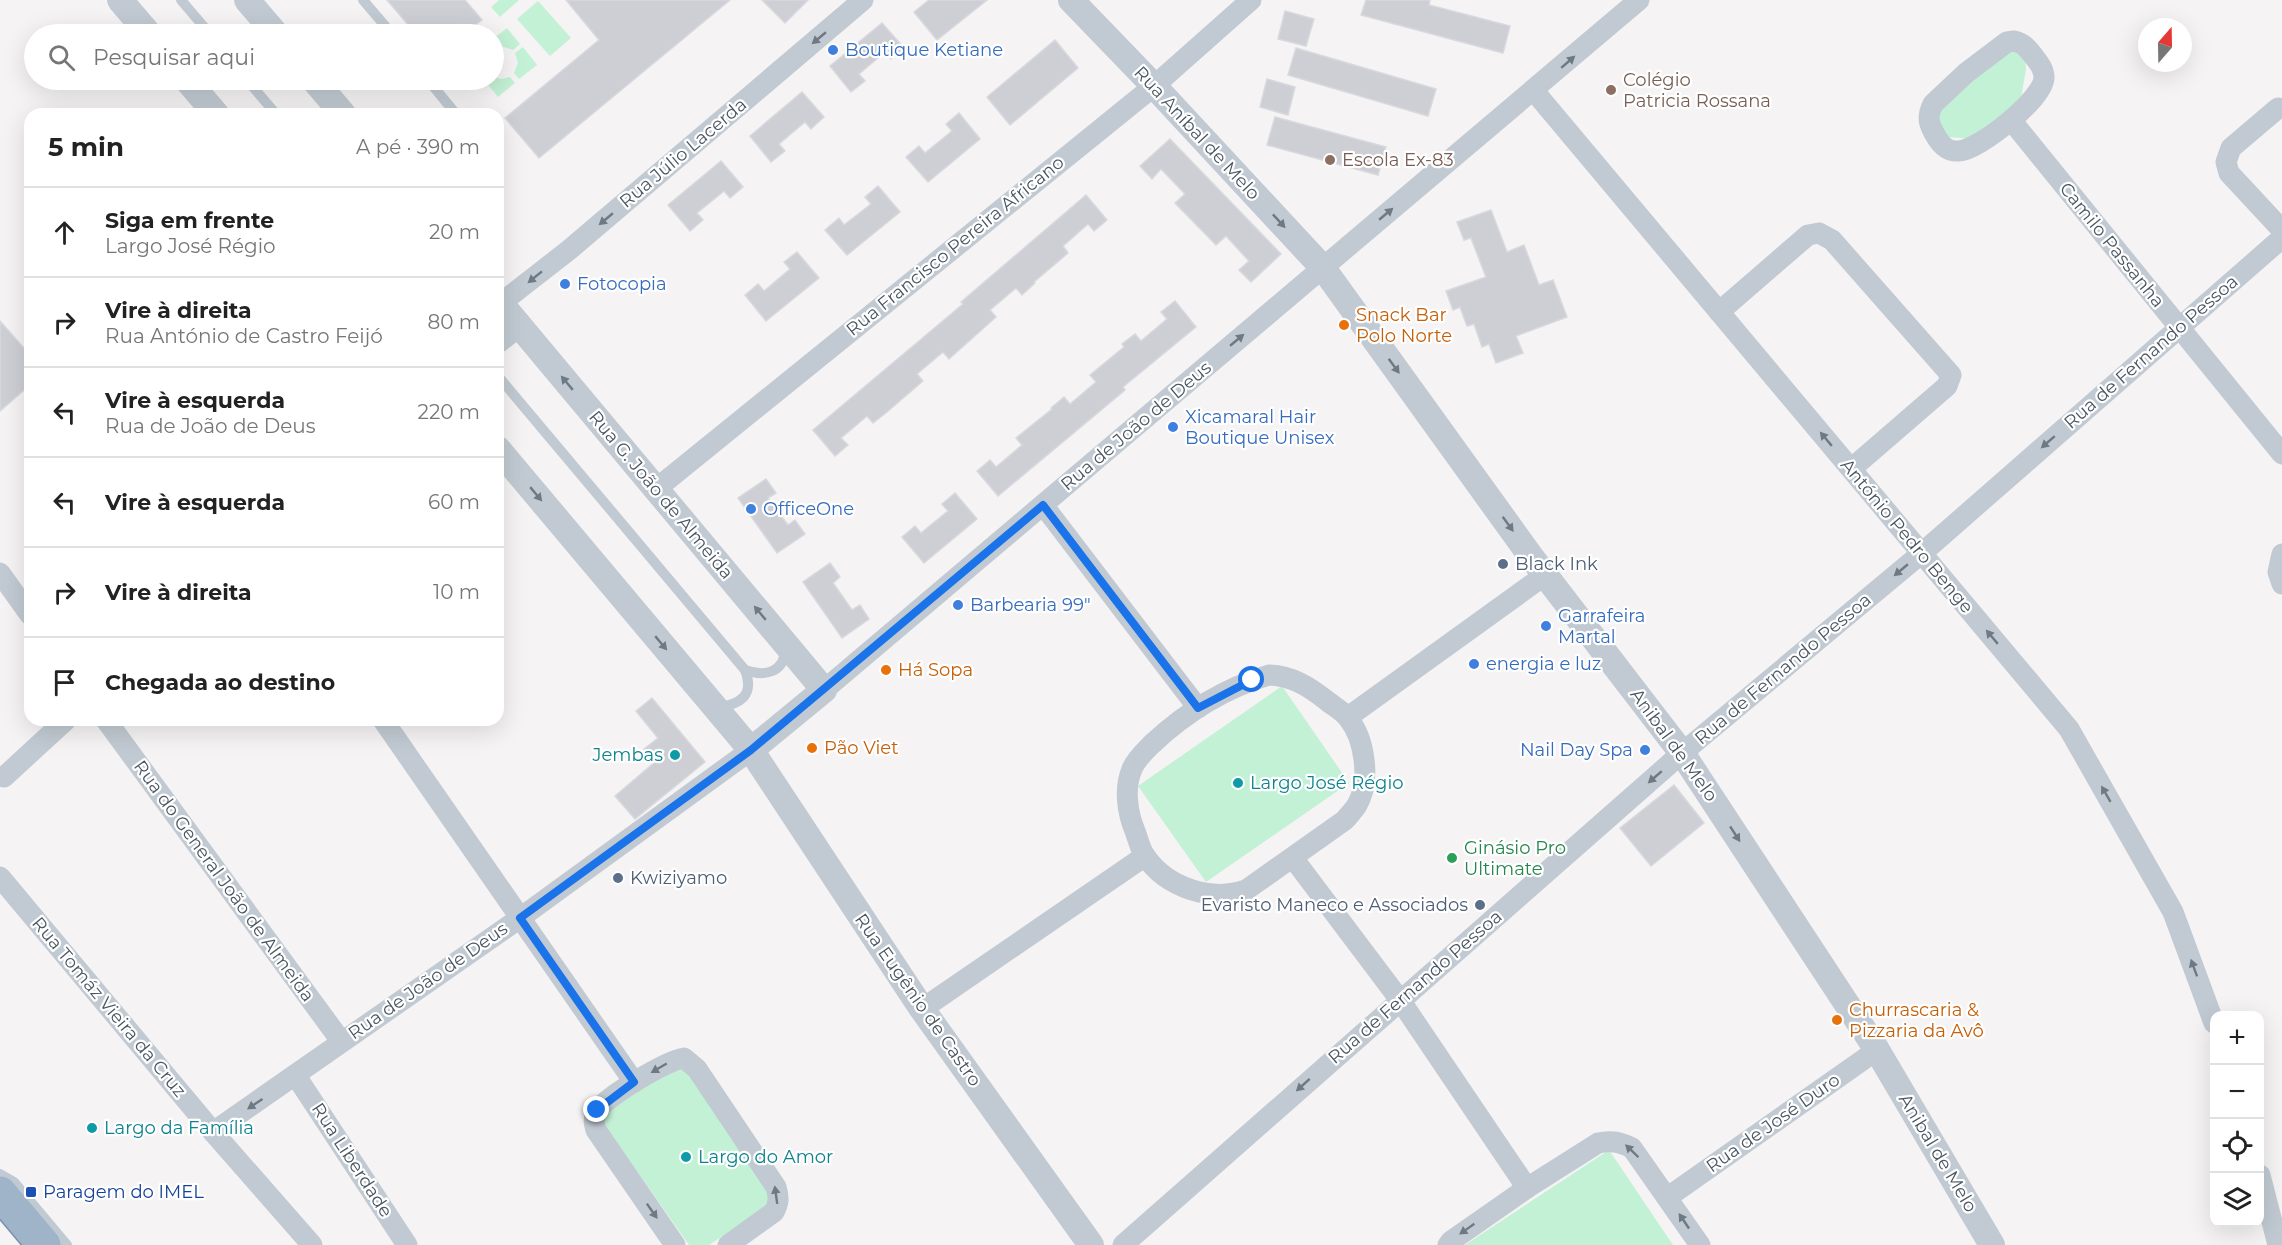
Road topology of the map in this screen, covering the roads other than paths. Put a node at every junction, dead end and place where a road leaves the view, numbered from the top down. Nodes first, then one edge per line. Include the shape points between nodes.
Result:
1 (120, 0) edge
2 (181, 0) edge
3 (247, 0) edge
4 (363, 0) edge
5 (863, 0) edge
6 (1071, 0) edge
7 (1251, 0) edge
8 (1639, 0) edge
9 (140, 24) edge
10 (201, 24) edge
11 (267, 24) edge
12 (383, 24) edge
13 (1154, 86) junction
14 (196, 90) edge
15 (256, 90) edge
16 (323, 90) edge
17 (436, 90) edge
18 (1534, 91) junction
19 (211, 108) edge
20 (271, 108) edge
21 (338, 108) edge
22 (449, 108) edge
23 (2278, 108) dead end
24 (2011, 120) junction
25 (2282, 230) edge
26 (2282, 238) edge
27 (1323, 268) junction
28 (504, 298) edge
29 (504, 308) edge
30 (1719, 312) junction
31 (518, 324) junction
32 (2179, 327) junction
33 (504, 335) edge
34 (504, 383) edge
35 (2282, 454) edge
36 (504, 456) edge
37 (1851, 469) junction
38 (656, 489) junction
39 (1043, 505) junction
40 (1922, 553) junction
41 (2282, 554) edge
42 (0, 573) edge
43 (1545, 575) junction
44 (2282, 584) edge
45 (24, 607) edge
46 (782, 639) junction
47 (745, 670) junction
48 (824, 690) junction
49 (716, 708) junction
50 (1198, 708) junction
51 (1348, 717) junction
52 (59, 726) edge
53 (110, 726) edge
54 (387, 726) edge
55 (751, 750) junction
56 (1682, 753) junction
57 (4, 777) dead end
58 (1145, 856) junction
59 (1293, 858) junction
60 (0, 877) edge
61 (520, 918) junction
62 (1400, 1000) junction
63 (922, 1009) junction
64 (2210, 1012) edge
65 (341, 1041) junction
66 (1877, 1050) junction
67 (296, 1076) junction
68 (634, 1082) junction
69 (213, 1132) junction
70 (0, 1174) edge
71 (1527, 1188) junction
72 (0, 1193) edge
73 (2264, 1193) edge
74 (1668, 1197) junction
75 (739, 1242) edge
76 (44, 1245) edge
77 (68, 1245) edge
78 (312, 1245) edge
79 (407, 1245) edge
80 (675, 1245) edge
81 (1091, 1245) edge
82 (1124, 1245) edge
83 (1448, 1245) edge
84 (1700, 1245) edge
85 (1992, 1245) edge
86 (2278, 1245) edge

1 - 9 street
2 - 10 lane
3 - 11 street
4 - 12 lane
5 -> 28 street, Rua Júlio Lacerda via 569,250
6 - 13 street, Rua Aníbal de Melo
7 - 13 street, Rua Francisco Pereira Africano
18 -> 8 street, Rua de João de Deus
13 -> 27 street, Rua Aníbal de Melo
13 - 38 street, Rua Francisco Pereira Africano
14 - 19 street
15 - 20 lane
16 - 21 street
17 - 22 lane
27 -> 18 street, Rua de João de Deus
18 - 30 street, António Pedro Benge
23 - 25 street via 2231,148 2226,162 2229,173
24 - 24 street via 2038,92 2044,77 2025,45 2014,41 2007,42 1966,73 1933,104 1929,124 1942,145 1957,151 1982,143
24 - 32 street, Camilo Passanha
26 - 32 street, Rua de Fernando Pessoa
39 -> 27 street, Rua de João de Deus
27 -> 43 street, Anibal de Melo
29 - 31 street, Rua G. João de Almeida
37 -> 30 street, António Pedro Benge
30 - 37 street via 1808,235 1819,233 1832,240 1951,375 1947,386
31 - 33 street
38 -> 31 street, Rua G. João de Almeida
32 - 35 street, Camilo Passanha
32 -> 40 street, Rua de Fernando Pessoa
34 - 47 lane
36 -> 49 street
37 - 40 street, António Pedro Benge
46 -> 38 street, Rua G. João de Almeida
39 - 48 street, Rua de João de Deus
39 - 50 street
40 -> 56 street, Rua de Fernando Pessoa
64 -> 40 street, António Pedro Benge via 2173,912 2069,729
41 - 44 street via 2278,573
42 - 45 street
43 - 51 street
43 - 56 street, Anibal de Melo
46 - 47 lane via 785,653 777,667 766,674
46 - 48 street, Rua G. João de Almeida
47 - 49 lane via 749,683 745,697
48 - 55 street, Rua de João de Deus
49 - 55 street
50 - 51 street via 1269,675 1299,681
50 - 58 street via 1169,729 1133,766 1127,801
51 - 59 street via 1363,753 1362,790 1357,805 1345,820
52 - 57 street
53 - 65 street, Rua do General João de Almeida
54 - 61 street
55 - 61 street, Rua de João de Deus
55 - 63 street, Rua Eugênio de Castro
56 -> 62 street, Rua de Fernando Pessoa
56 -> 66 street, Anibal de Melo
58 - 59 street via 1177,883 1214,895 1246,890
58 - 63 street
59 - 62 street
60 - 69 street, Rua Tomáz Vieira da Cruz
61 - 65 street, Rua de João de Deus
61 - 68 street
62 - 71 street
62 -> 82 street, Rua de Fernando Pessoa
63 - 81 street, Rua Eugênio de Castro
65 - 67 street, Rua de João de Deus
66 - 74 street, Rua de José Duro
66 - 85 street, Anibal de Melo
67 -> 69 street, Rua de João de Deus
67 - 79 street, Rua Liberdade
75 -> 68 street via 774,1212 779,1197 776,1187 697,1069 684,1058
68 -> 80 street via 597,1110 593,1120
69 - 78 street, Rua Tomáz Vieira da Cruz
70 - 77 lane via 14,1182
74 -> 71 street via 1632,1148 1609,1141 1598,1143
71 -> 83 street
72 - 76 highway
73 - 86 street
84 -> 74 street

